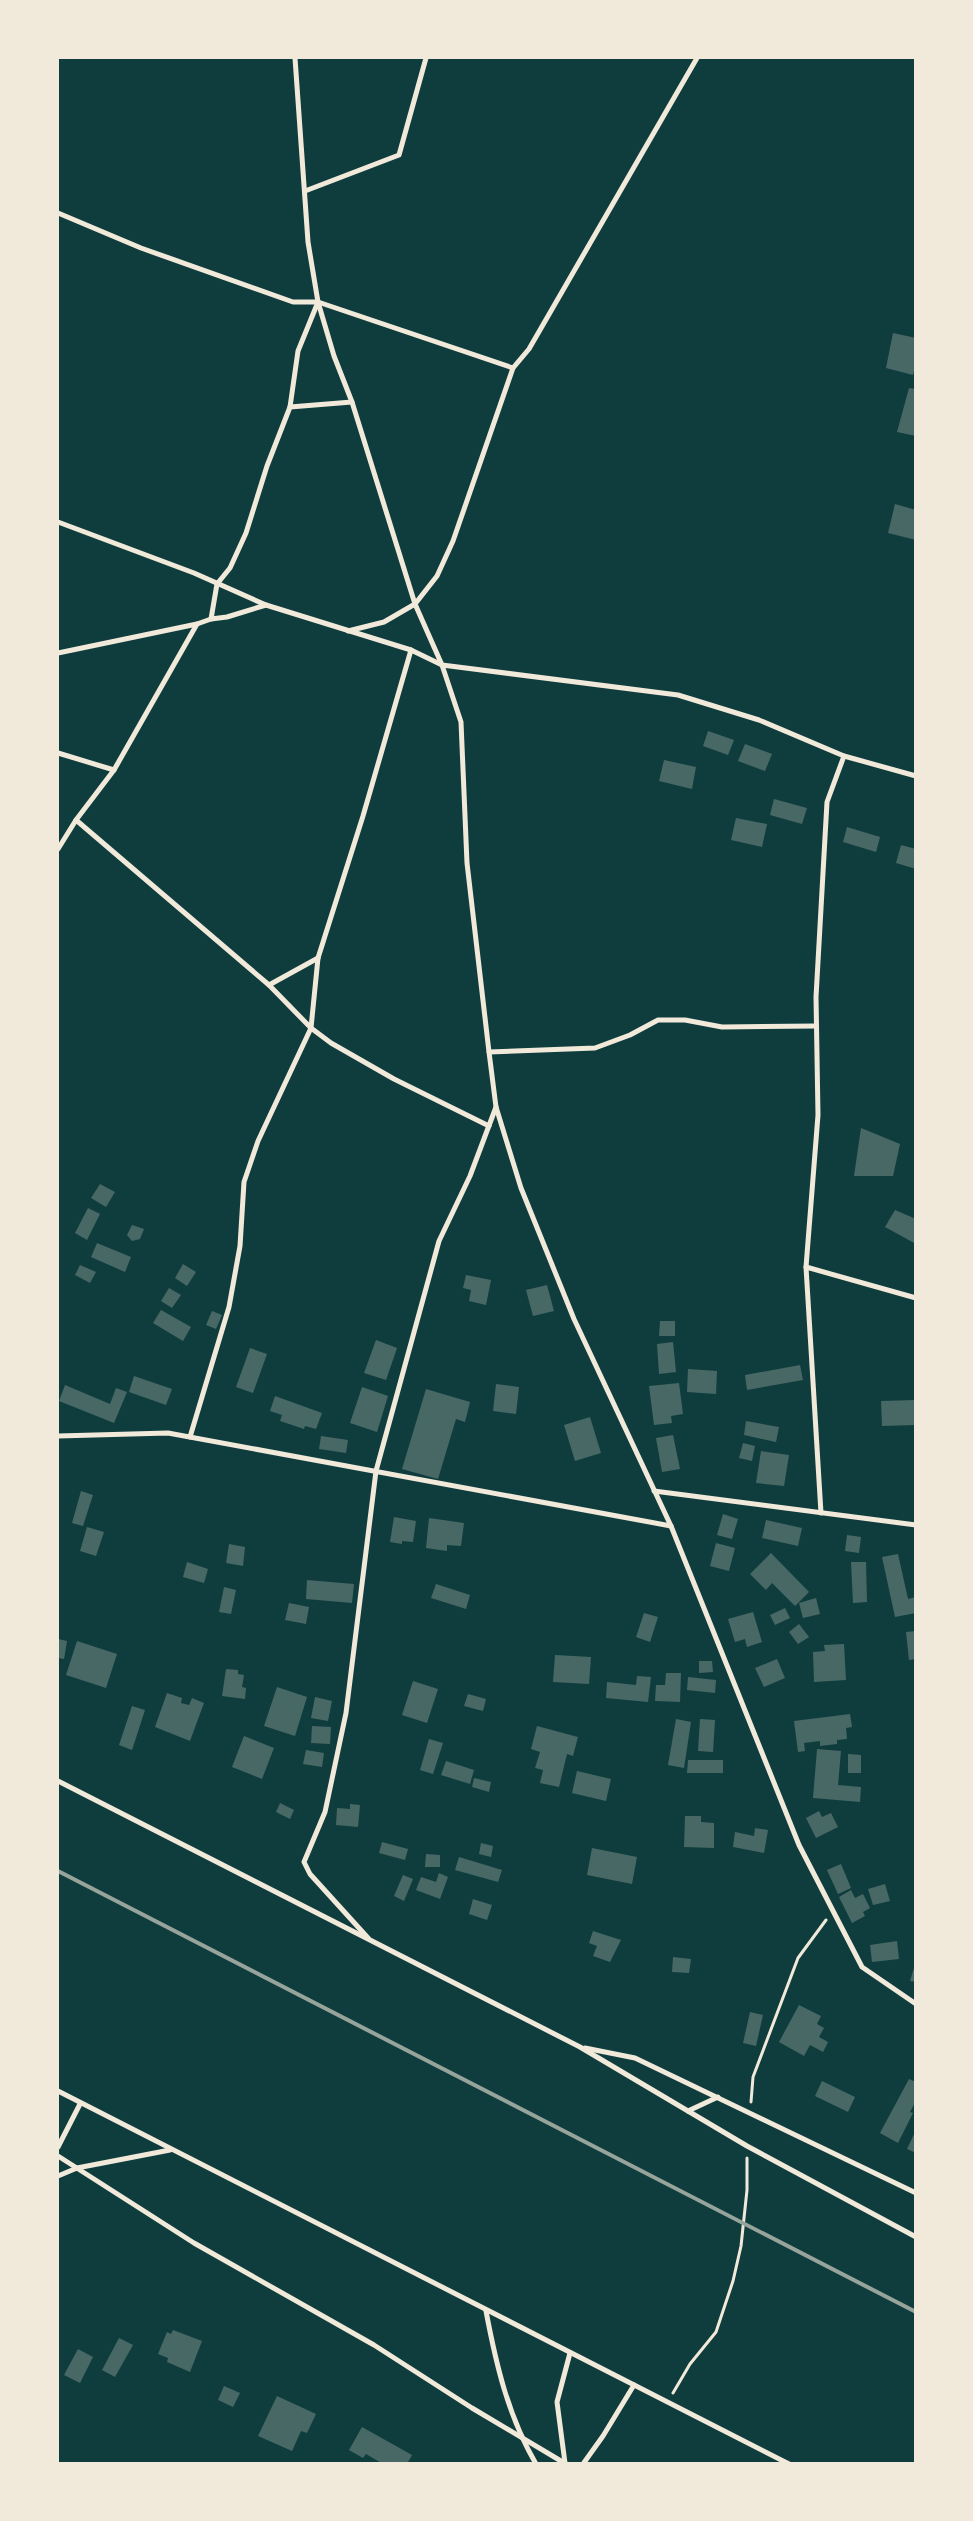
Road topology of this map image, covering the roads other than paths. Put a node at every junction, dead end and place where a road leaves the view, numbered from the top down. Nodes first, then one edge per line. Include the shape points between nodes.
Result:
1 (295, 58) edge
2 (426, 58) edge
3 (697, 58) edge
4 (305, 191) junction
5 (58, 213) edge
6 (318, 302) junction
7 (513, 368) junction
8 (352, 402) junction
9 (290, 408) junction
10 (58, 522) edge
11 (217, 584) junction
12 (415, 604) junction
13 (266, 605) junction
14 (211, 619) junction
15 (197, 624) junction
16 (348, 631) junction
17 (411, 650) junction
18 (58, 653) edge
19 (442, 665) junction
20 (58, 753) edge
21 (844, 756) junction
22 (114, 770) junction
23 (916, 776) edge
24 (76, 820) junction
25 (58, 849) edge
26 (318, 958) junction
27 (269, 985) junction
28 (816, 1026) junction
29 (311, 1028) junction
30 (489, 1052) junction
31 (496, 1107) junction
32 (489, 1126) junction
33 (806, 1267) junction
34 (916, 1298) edge
35 (58, 1436) edge
36 (190, 1436) junction
37 (376, 1471) junction
38 (654, 1491) junction
39 (821, 1513) junction
40 (916, 1525) edge
41 (671, 1526) junction
42 (58, 1781) edge
43 (370, 1941) junction
44 (916, 2004) edge
45 (580, 2047) junction
46 (58, 2091) edge
47 (718, 2097) junction
48 (80, 2104) junction
49 (688, 2111) junction
50 (58, 2148) edge
51 (171, 2150) junction
52 (58, 2156) edge
53 (76, 2168) junction
54 (58, 2176) edge
55 (916, 2192) edge
56 (916, 2237) edge
57 (486, 2310) junction
58 (570, 2353) junction
59 (634, 2385) junction
60 (520, 2436) junction
61 (565, 2463) edge
62 (536, 2464) edge
63 (583, 2464) edge
64 (789, 2464) edge

1 - 4 street
2 - 4 street via 399,154
3 - 7 street via 529,349
4 - 6 street via 308,242
5 - 6 street via 141,248 293,302
6 - 7 street
6 - 8 street
6 - 9 street via 298,351
7 - 12 street via 453,541 437,576
8 - 9 street
8 - 12 street
9 - 11 street via 246,533 230,568
10 - 11 street
11 - 13 street
11 - 14 street
12 - 16 street via 384,622
12 - 19 street
13 - 14 street
13 - 16 street
14 - 15 street
15 - 18 street
15 - 22 street
16 - 17 street
17 - 19 street
17 - 26 street
19 - 21 street via 678,695 759,720
19 - 30 street via 461,722 467,863
20 - 22 street
21 - 23 street
21 - 28 street via 827,802
22 - 24 street
24 - 25 street
24 - 27 street
26 - 27 street
26 - 29 street
27 - 29 street
28 - 30 street via 722,1027 685,1020 658,1020 595,1048
28 - 33 street via 818,1116
29 - 32 street via 359,1060
29 - 36 street via 258,1140 244,1182 240,1246 228,1307
30 - 31 street
31 - 32 street
31 - 38 street via 521,1188 574,1319
32 - 37 street via 470,1176 439,1241
33 - 34 street
33 - 39 street
35 - 36 street via 168,1433
36 - 37 street
37 - 41 street
37 - 43 street via 346,1713 325,1812 304,1862 310,1874
38 - 39 street
38 - 41 street
39 - 40 street
41 - 44 street via 799,1845 862,1967
42 - 43 street
43 - 45 street
45 - 47 street via 635,2058
45 - 49 street
46 - 48 street
47 - 49 street
47 - 55 street
48 - 50 street
48 - 51 street
49 - 56 street
51 - 53 street
51 - 57 street
52 - 53 street
53 - 54 street
53 - 60 street via 194,2243 374,2345
57 - 58 street
57 - 60 street via 496,2367
58 - 59 street
58 - 61 street via 557,2402
59 - 63 street
59 - 64 street
60 - 61 street
60 - 62 street

